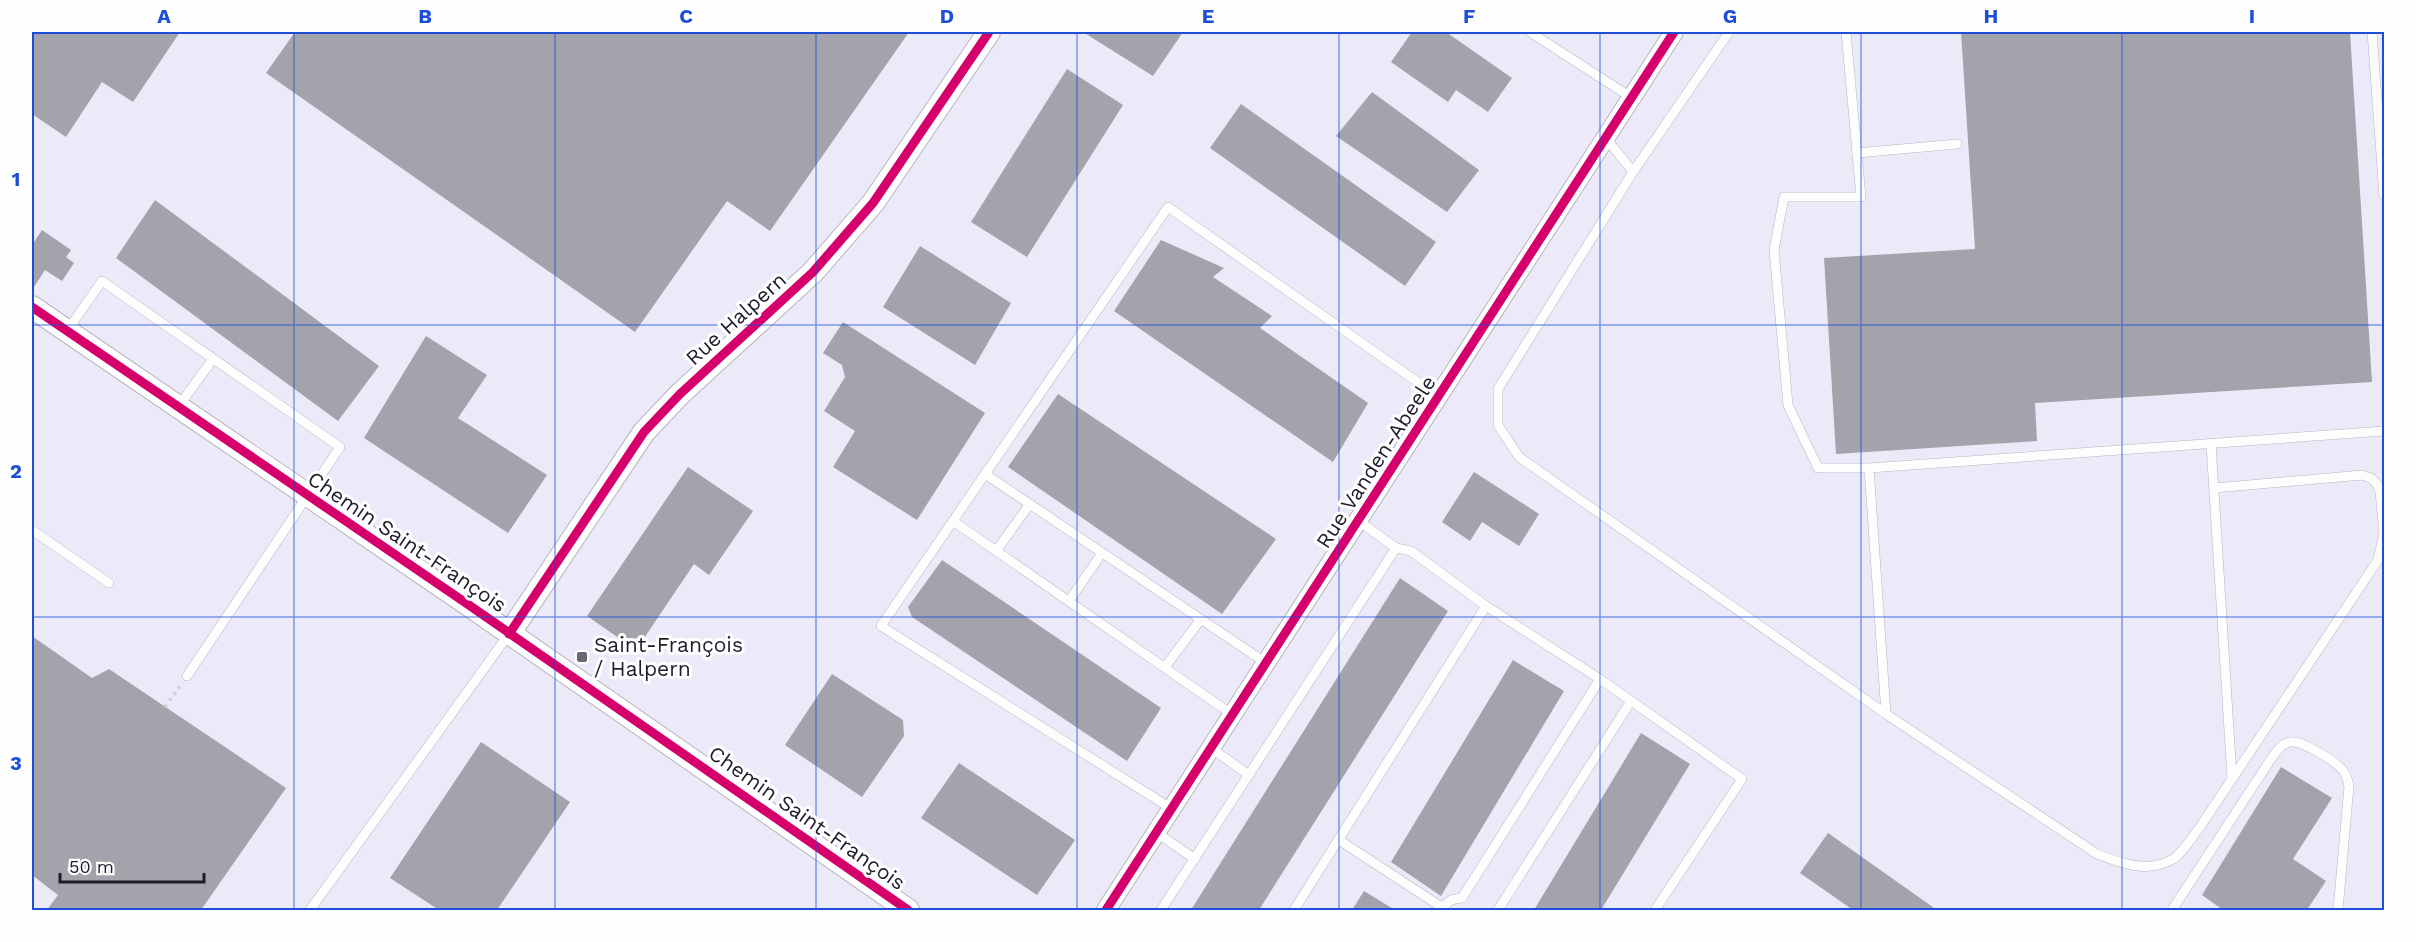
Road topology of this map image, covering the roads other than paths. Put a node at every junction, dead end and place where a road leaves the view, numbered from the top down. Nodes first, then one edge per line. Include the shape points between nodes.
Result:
1 (989, 32) edge
2 (1530, 32) edge
3 (1674, 32) edge
4 (1729, 32) edge
5 (1846, 32) edge
6 (2372, 32) edge
7 (1632, 98) junction
8 (1606, 138) junction
9 (1957, 144) dead end
10 (1857, 153) junction
11 (1633, 172) junction
12 (2385, 195) edge
13 (32, 307) edge
14 (66, 331) junction
15 (213, 359) junction
16 (1439, 397) junction
17 (178, 407) junction
18 (2385, 431) edge
19 (2211, 444) junction
20 (1869, 468) junction
21 (985, 474) junction
22 (2214, 488) junction
23 (308, 496) junction
24 (1030, 504) junction
25 (953, 521) junction
26 (1359, 521) junction
27 (32, 530) edge
28 (1396, 548) junction
29 (996, 551) junction
30 (1102, 553) junction
31 (109, 583) dead end
32 (1069, 601) junction
33 (1486, 606) junction
34 (1201, 619) junction
35 (509, 634) junction
36 (1266, 663) junction
37 (1165, 667) junction
38 (187, 676) dead end
39 (1600, 679) junction
40 (1631, 701) junction
41 (1886, 714) junction
42 (1233, 715) junction
43 (1211, 748) junction
44 (1249, 775) junction
45 (2232, 778) junction
46 (1172, 809) junction
47 (1157, 833) junction
48 (1339, 840) junction
49 (1195, 859) junction
50 (1443, 909) edge
51 (310, 910) edge
52 (908, 910) edge
53 (1106, 910) edge
54 (1161, 910) edge
55 (1294, 910) edge
56 (1498, 910) edge
57 (1655, 910) edge
58 (2172, 910) edge
59 (2338, 910) edge

1 - 35 street, Rue Halpern via 866,212 813,272 644,432
2 - 7 lane
3 - 7 street, Rue Vanden-Abeele
4 - 11 lane
5 - 10 lane
6 - 12 lane
7 - 8 street, Rue Vanden-Abeele
8 - 11 lane
8 - 16 street, Rue Vanden-Abeele
9 - 10 lane
10 - 20 lane via 1862,196 1784,197 1774,250 1788,405 1818,468
11 - 41 lane via 1497,389 1498,425 1519,457
13 - 14 street, Chemin Saint-François
14 - 15 lane via 102,281
14 - 17 street, Chemin Saint-François
15 - 17 lane
15 - 23 lane via 340,447
16 - 21 lane via 1168,207
16 - 26 street, Rue Vanden-Abeele
17 - 23 street, Chemin Saint-François
18 - 19 lane
19 - 20 lane
19 - 22 lane
20 - 41 lane
21 - 24 lane
21 - 25 lane
22 - 45 lane
22 - 45 lane via 2371,478 2380,492 2384,533 2379,560
23 - 35 street, Chemin Saint-François
23 - 38 lane
24 - 29 lane
24 - 30 lane
25 - 29 lane
25 - 46 lane via 881,626
26 - 28 lane
26 - 36 street, Rue Vanden-Abeele
27 - 31 lane
28 - 33 lane via 1411,551
28 - 44 lane
29 - 32 lane
30 - 32 lane
30 - 34 lane
32 - 37 lane
33 - 39 lane
33 - 48 lane
34 - 36 lane
34 - 37 lane
35 - 51 lane
35 - 52 street, Chemin Saint-François
36 - 42 street, Rue Vanden-Abeele
37 - 42 lane
39 - 40 lane
39 - 50 lane via 1462,898 1452,900
40 - 56 lane
40 - 57 lane via 1742,779
41 - 45 lane via 2097,854 2126,866 2151,866 2173,859
42 - 43 street, Rue Vanden-Abeele
43 - 44 lane
43 - 46 street, Rue Vanden-Abeele
44 - 49 lane
46 - 47 street, Rue Vanden-Abeele
47 - 49 lane
47 - 53 street, Rue Vanden-Abeele
48 - 50 lane
48 - 55 lane
49 - 54 lane
58 - 59 lane via 2280,746 2290,742 2300,743 2336,763 2349,786

